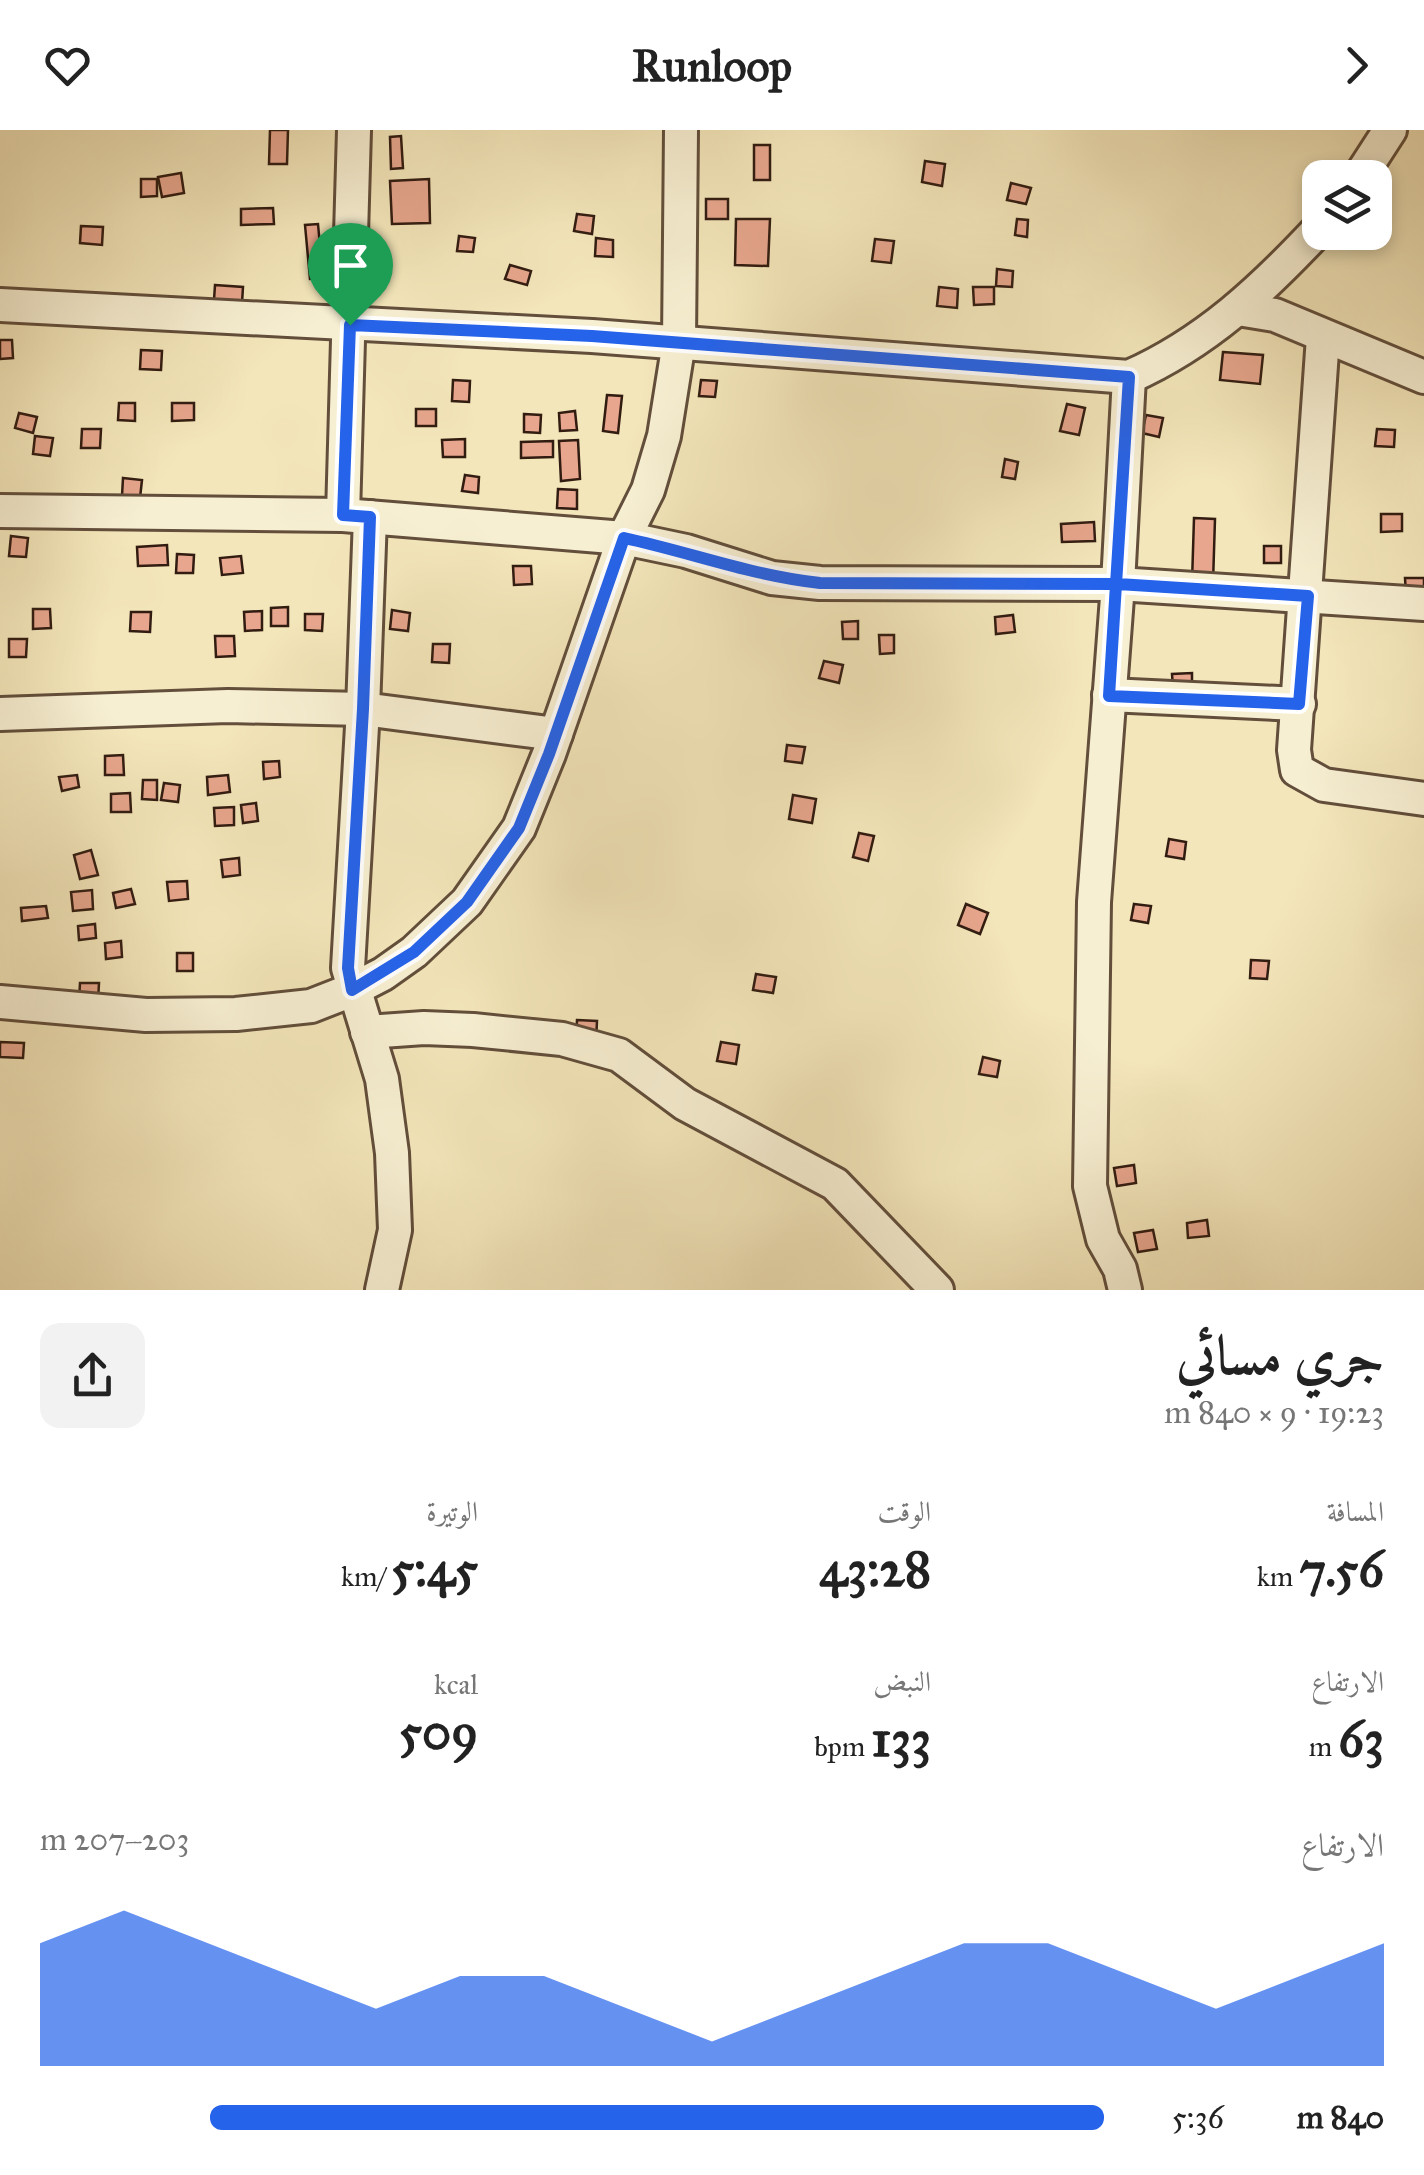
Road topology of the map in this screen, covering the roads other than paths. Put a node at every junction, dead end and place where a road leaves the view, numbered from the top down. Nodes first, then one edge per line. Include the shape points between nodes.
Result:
1 (354, 130) edge
2 (681, 130) edge
3 (1390, 130) edge
4 (1370, 160) edge
5 (1302, 246) edge
6 (0, 305) edge
7 (1238, 309) junction
8 (350, 325) junction
9 (1323, 336) junction
10 (679, 342) junction
11 (1129, 377) junction
12 (1424, 377) edge
13 (0, 511) edge
14 (356, 516) junction
15 (624, 538) junction
16 (1118, 584) junction
17 (1308, 596) junction
18 (1424, 604) edge
19 (1109, 696) junction
20 (1299, 704) junction
21 (363, 709) junction
22 (0, 714) edge
23 (556, 734) junction
24 (1424, 799) edge
25 (352, 990) junction
26 (0, 1002) edge
27 (367, 1032) junction
28 (382, 1290) edge
29 (938, 1290) edge
30 (1125, 1290) edge

1 - 8 street
2 - 10 street
3 - 4 street
5 - 7 street
6 - 8 street
7 - 9 street
7 - 11 street via 1165,361
8 - 10 street
8 - 14 street
9 - 12 street
9 - 17 street
10 - 11 street
10 - 15 street via 664,436
11 - 16 street
13 - 14 street
14 - 15 street
14 - 21 street
15 - 16 street via 772,578 820,583
15 - 23 street
16 - 17 street
16 - 19 street
17 - 18 street
17 - 20 street
19 - 20 street
19 - 30 street via 1094,902 1090,1186
20 - 24 street via 1298,770 1324,785
21 - 22 street
21 - 23 street
21 - 25 street
23 - 25 street via 519,828 467,902 414,952
25 - 26 street via 310,1006 236,1014 146,1015
25 - 27 street
27 - 28 street via 382,1078 396,1198
27 - 29 street via 473,1030 562,1039 619,1055 686,1104 835,1184

